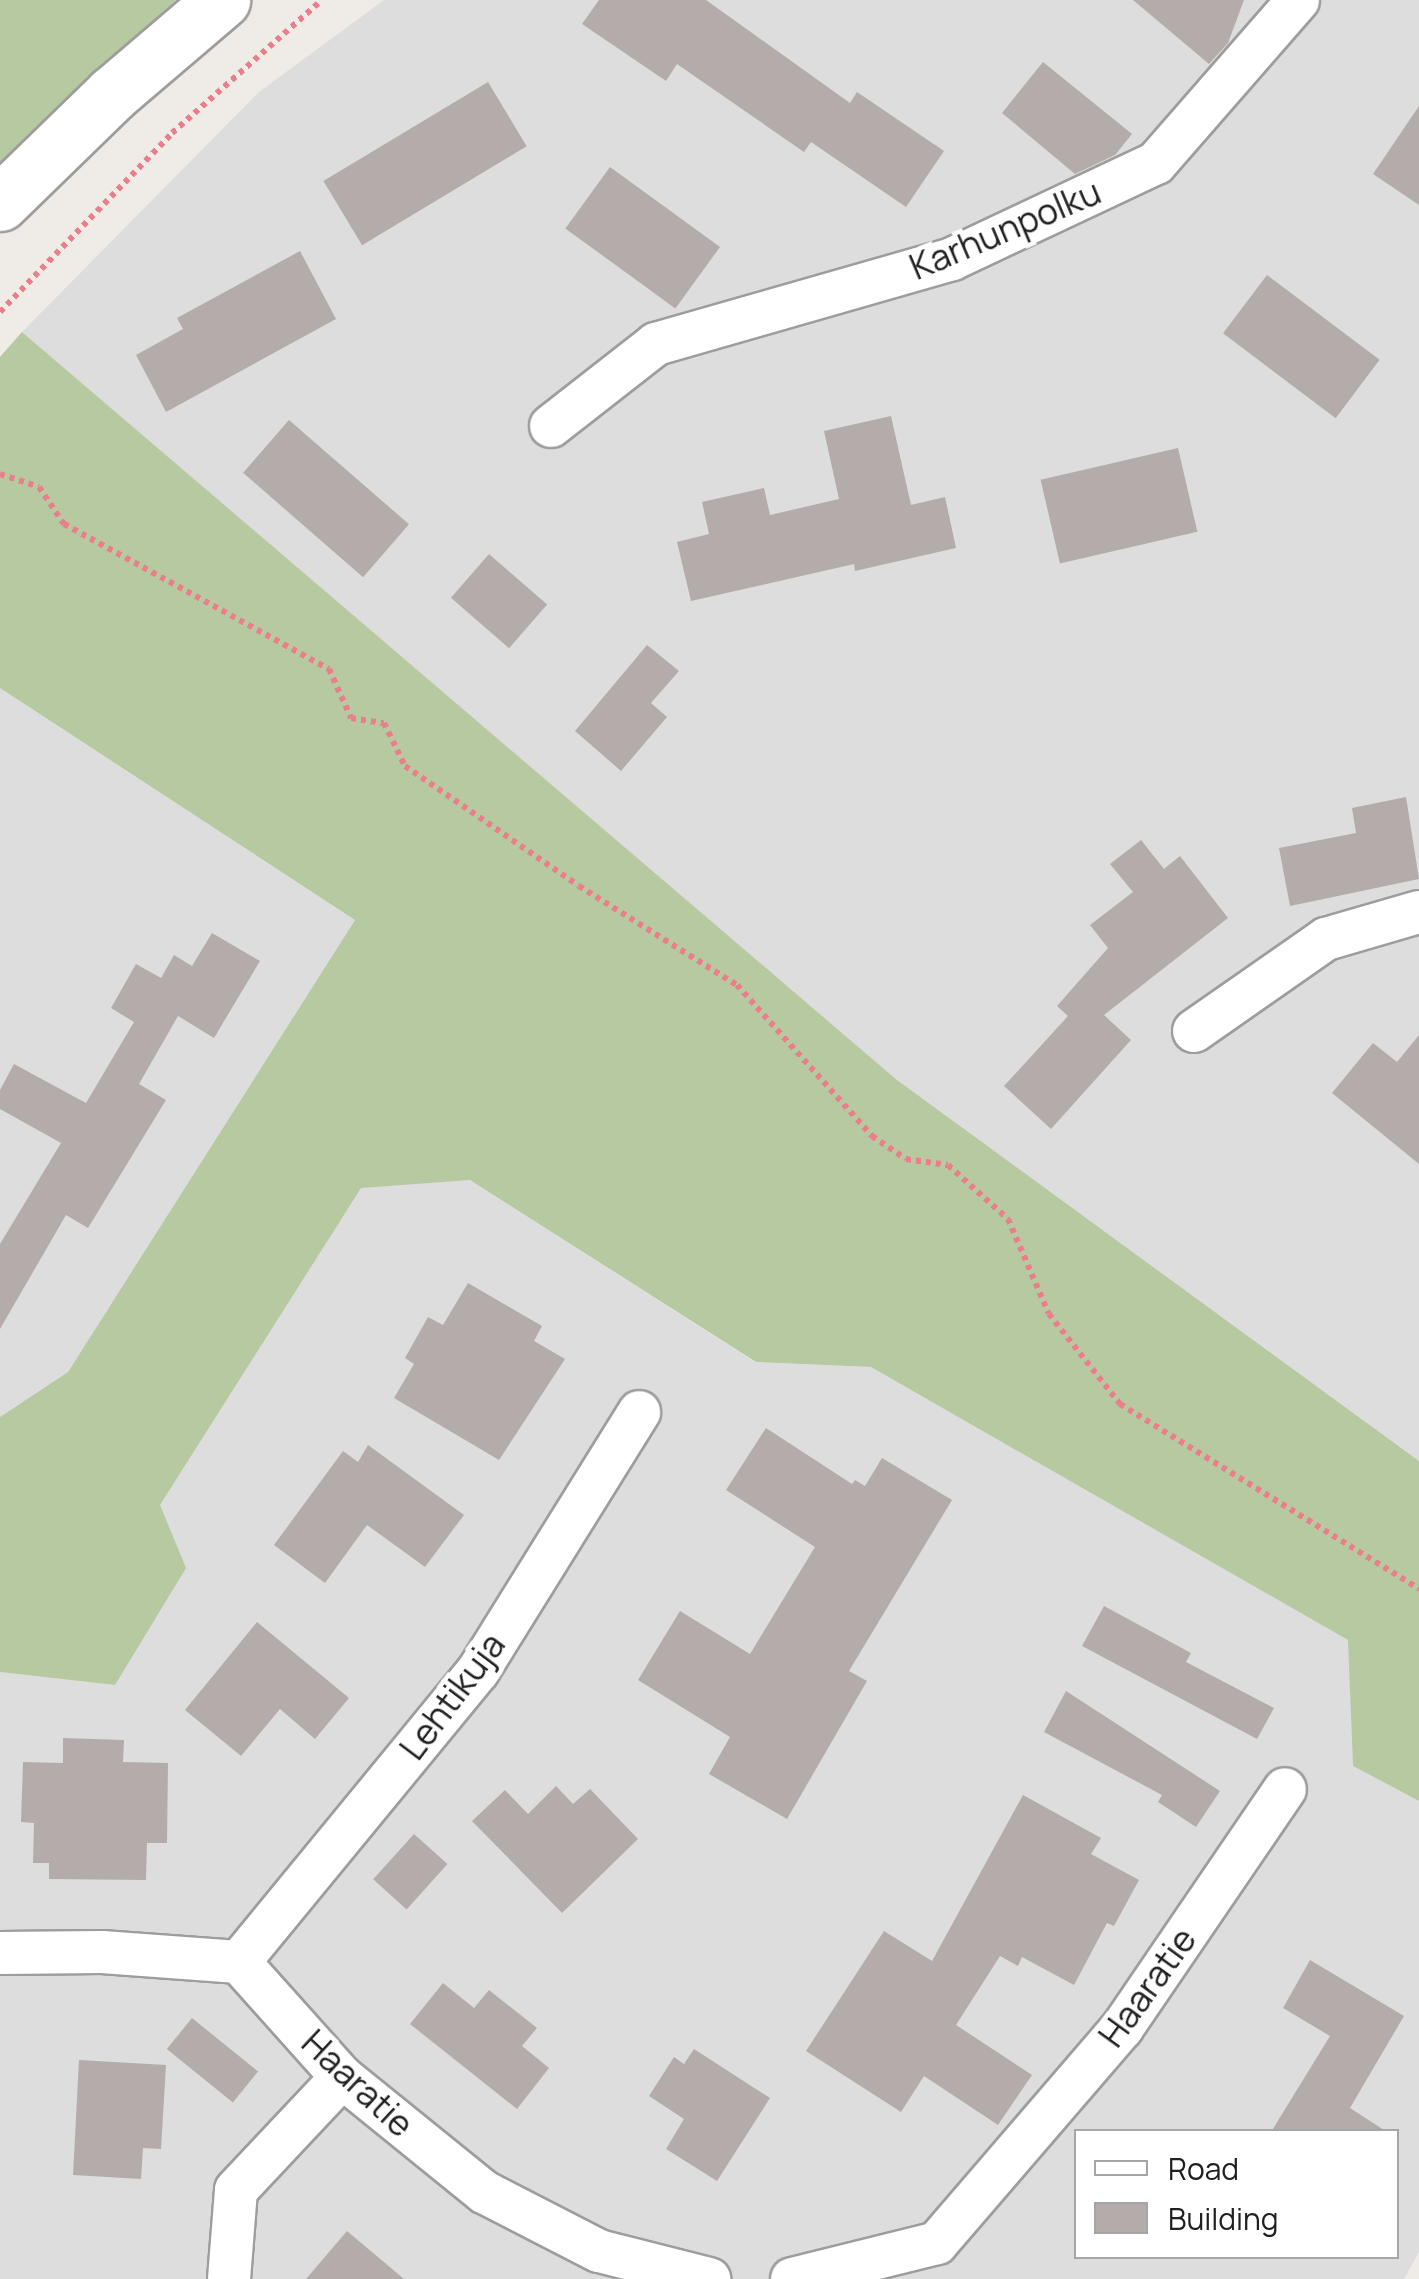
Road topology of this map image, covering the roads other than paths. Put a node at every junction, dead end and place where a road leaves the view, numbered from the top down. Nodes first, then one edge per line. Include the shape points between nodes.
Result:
1 (222, 0) edge
2 (1298, 0) edge
3 (0, 203) edge
4 (550, 426) dead end
5 (1419, 912) edge
6 (1194, 1031) dead end
7 (638, 1412) dead end
8 (1285, 1789) dead end
9 (0, 1953) edge
10 (239, 1962) junction
11 (342, 2077) junction
12 (228, 2279) edge
13 (709, 2279) edge
14 (792, 2279) edge

1 - 3 street
2 - 4 street, Karhunpolku via 1156,163 952,259 656,344
5 - 6 street via 1326,939
7 - 10 street, Lehtikuja via 478,1671
8 - 14 street, Haaratie via 1122,2028 938,2244
9 - 10 street
10 - 11 street, Haaratie
11 - 12 street via 236,2190
11 - 13 street, Haaratie via 484,2192 599,2251

